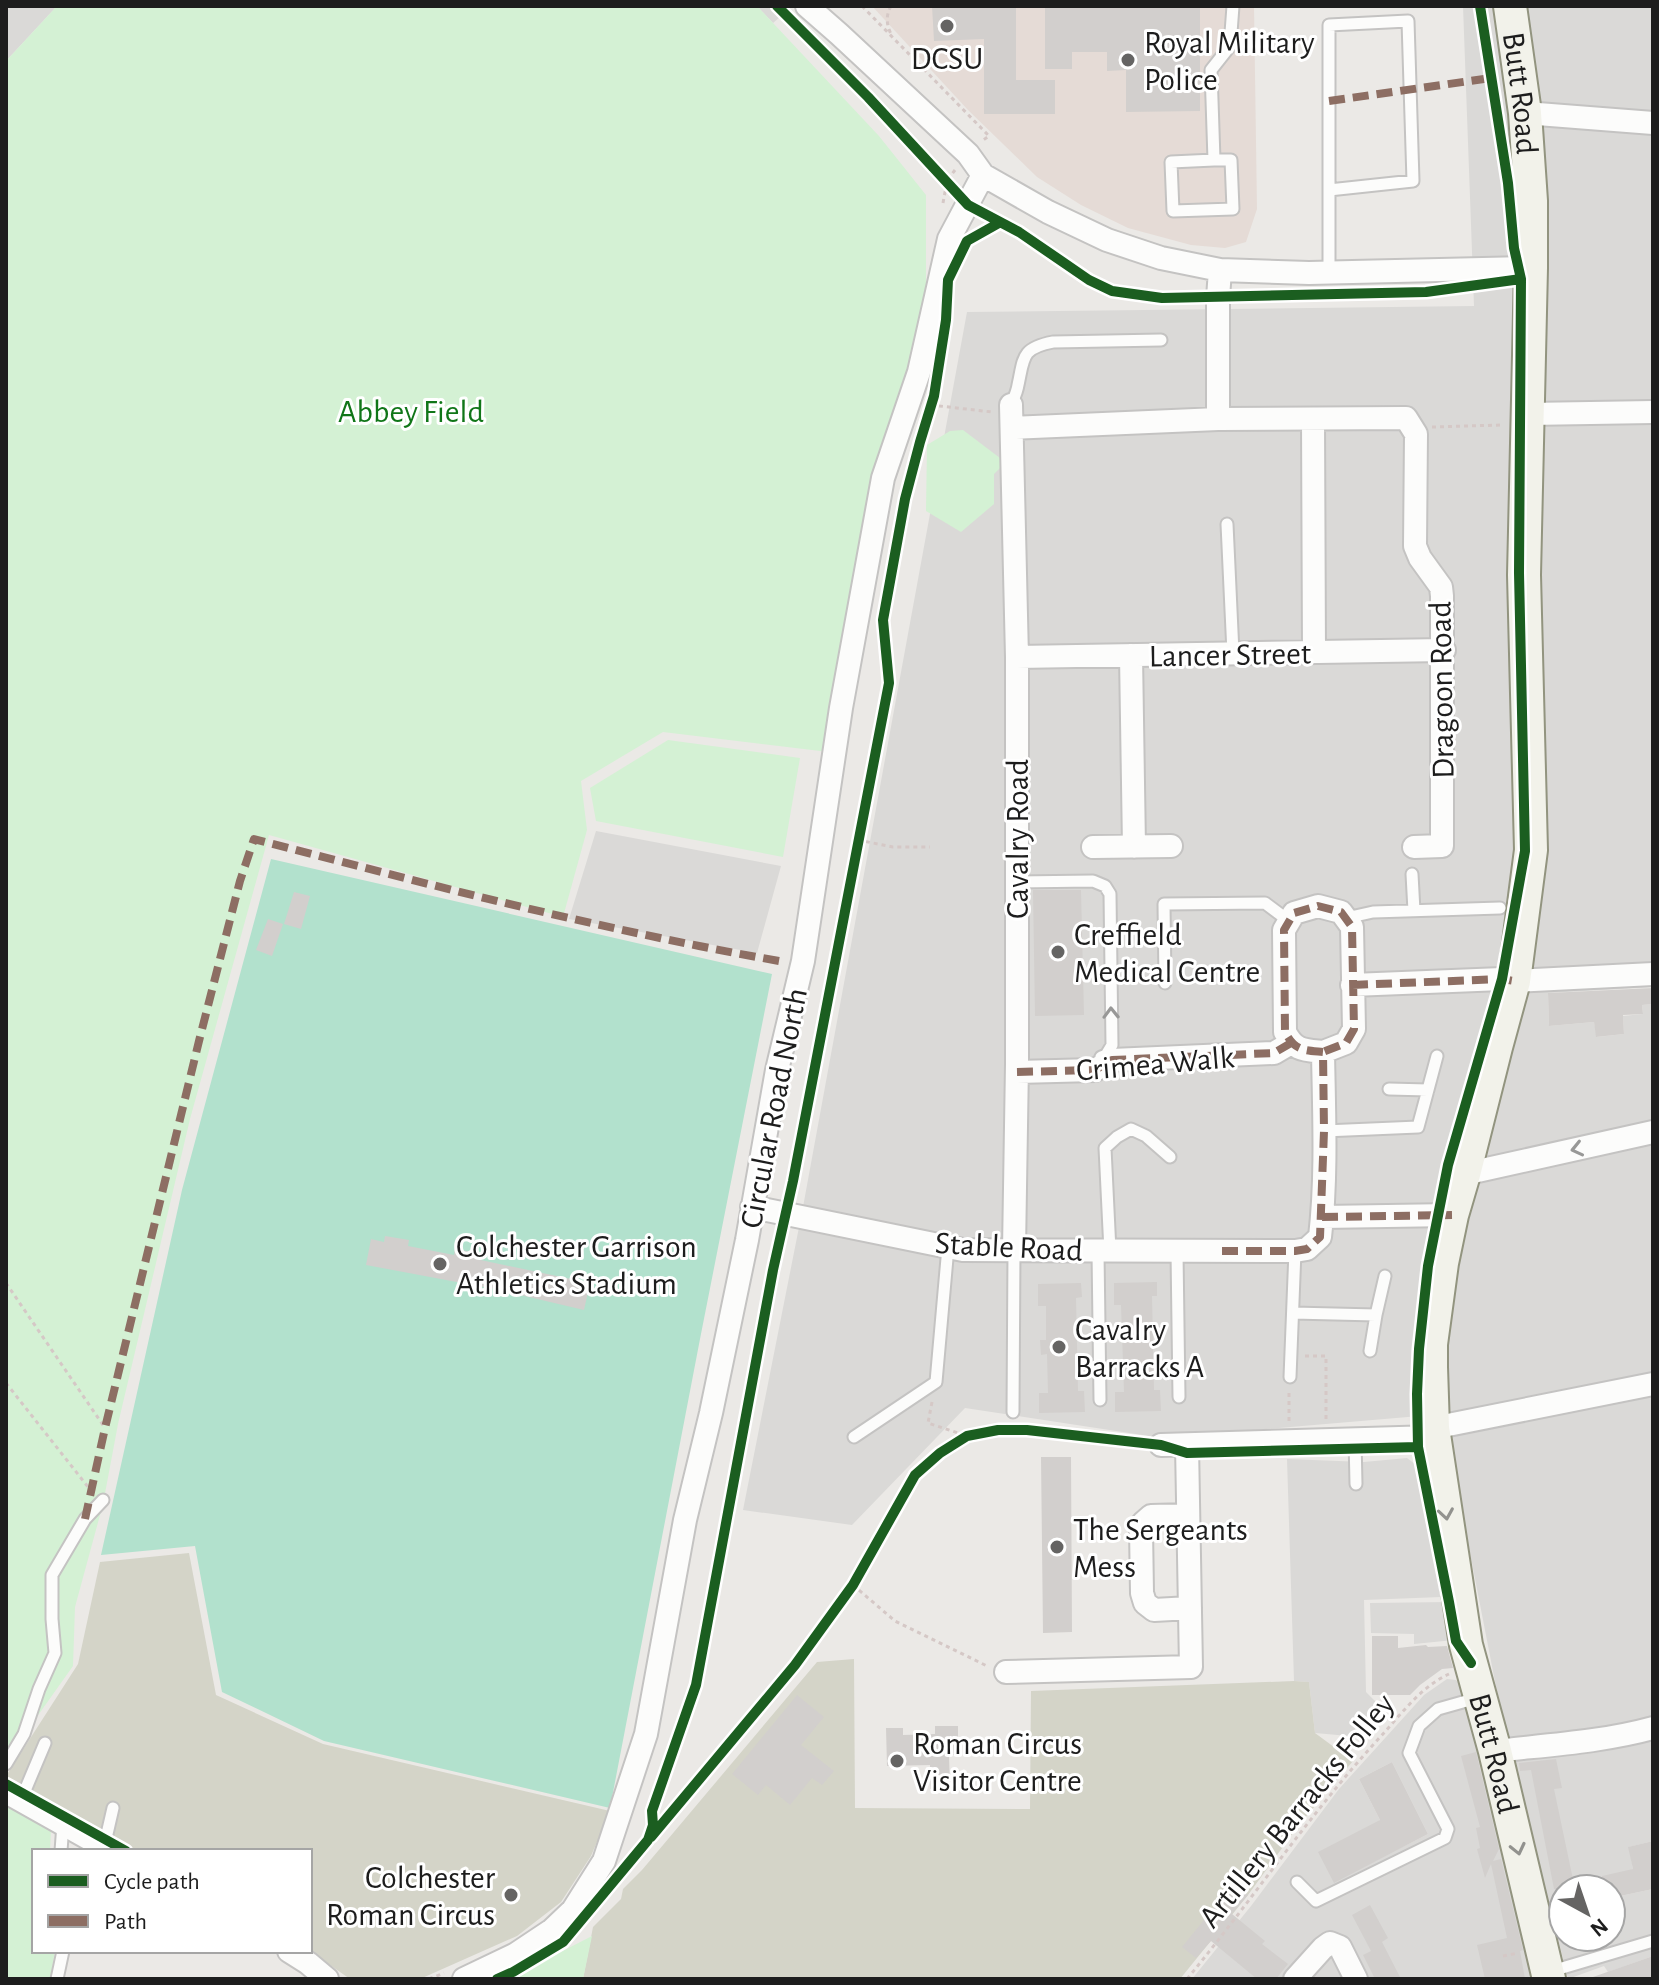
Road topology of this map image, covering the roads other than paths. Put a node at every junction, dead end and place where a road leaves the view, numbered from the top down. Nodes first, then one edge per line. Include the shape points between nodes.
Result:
1 (807, 6) edge
2 (1233, 6) edge
3 (1510, 6) edge
4 (1525, 113) junction
5 (1653, 123) edge
6 (1214, 160) junction
7 (983, 175) junction
8 (1329, 190) junction
9 (1531, 268) junction
10 (1220, 270) junction
11 (1329, 273) junction
12 (1161, 340) dead end
13 (1653, 412) edge
14 (1011, 416) junction
15 (1218, 419) junction
16 (1313, 419) junction
17 (1517, 420) junction
18 (1227, 524) dead end
19 (1444, 650) junction
20 (1314, 652) junction
21 (1233, 653) junction
22 (1131, 655) junction
23 (1017, 657) junction
24 (1171, 846) dead end
25 (1093, 847) dead end
26 (1134, 847) junction
27 (1414, 847) dead end
28 (1412, 874) dead end
29 (1017, 882) junction
30 (1500, 908) dead end
31 (1414, 911) junction
32 (1346, 918) junction
33 (1289, 921) junction
34 (1653, 974) edge
35 (1514, 981) junction
36 (1165, 983) dead end
37 (1352, 985) junction
38 (1291, 1043) junction
39 (1323, 1052) junction
40 (1437, 1056) dead end
41 (1017, 1068) junction
42 (1389, 1089) dead end
43 (1428, 1090) junction
44 (1324, 1131) junction
45 (1653, 1132) edge
46 (1170, 1157) dead end
47 (1464, 1174) junction
48 (752, 1207) junction
49 (1452, 1215) junction
50 (1322, 1217) junction
51 (948, 1247) junction
52 (1014, 1250) junction
53 (1295, 1251) junction
54 (1104, 1252) junction
55 (1177, 1252) junction
56 (1385, 1276) dead end
57 (1293, 1313) junction
58 (1376, 1315) junction
59 (1370, 1351) dead end
60 (1290, 1377) road end
61 (1653, 1384) edge
62 (1179, 1397) dead end
63 (1100, 1400) dead end
64 (1013, 1412) dead end
65 (1434, 1432) junction
66 (854, 1437) dead end
67 (1355, 1439) junction
68 (1161, 1445) dead end
69 (1187, 1445) junction
70 (1356, 1484) dead end
71 (103, 1500) dead end
72 (1188, 1515) junction
73 (1190, 1608) junction
74 (1006, 1672) road end
75 (1480, 1697) junction
76 (1653, 1728) edge
77 (45, 1743) dead end
78 (1495, 1751) junction
79 (6, 1764) edge
80 (14, 1796) edge
81 (113, 1808) dead end
82 (63, 1824) junction
83 (61, 1849) edge
84 (108, 1849) edge
85 (1297, 1882) dead end
86 (1653, 1941) edge
87 (63, 1953) edge
88 (292, 1953) edge
89 (454, 1976) edge
90 (1548, 1976) edge
91 (57, 1979) edge
92 (327, 1979) edge
93 (1295, 1979) edge
94 (1356, 1979) edge

1 - 7 street via 968,154
2 - 6 lane via 1230,46 1211,70
3 - 4 main road, Butt Road
4 - 5 street
4 - 9 main road, Butt Road
6 - 6 lane via 1231,160 1233,209 1173,211 1171,162
7 - 10 street via 1107,240
7 - 48 street, Circular Road North via 949,239 919,372 883,478 803,961
8 - 8 lane via 1329,25 1408,21 1413,181
8 - 11 lane
9 - 11 street
9 - 17 main road, Butt Road
10 - 11 street
10 - 15 street
12 - 14 lane via 1036,345 1021,367
13 - 17 street
14 - 15 street
14 - 23 street, Cavalry Road
15 - 16 street
16 - 19 street, Dragoon Road via 1406,418 1413,427 1415,546 1441,587
16 - 20 street
17 - 35 main road, Butt Road via 1531,850
18 - 21 lane
19 - 20 street, Lancer Street
19 - 27 street, Dragoon Road via 1442,846
20 - 21 street, Lancer Street
21 - 22 street, Lancer Street
22 - 23 street, Lancer Street
22 - 26 street
23 - 29 street, Cavalry Road
24 - 26 street
25 - 26 street
28 - 31 lane
29 - 41 street, Cavalry Road
41 -> 29 lane via 1097,1059 1112,1045 1110,894 1093,881
30 - 31 lane
31 - 32 lane
32 - 33 street via 1318,906 1294,913
32 - 37 street via 1352,927
33 - 36 lane via 1265,903 1164,904
33 - 38 street via 1284,930 1285,1032
34 - 35 street
35 - 37 street
35 - 47 main road, Butt Road
37 - 39 street via 1354,1029 1346,1043
38 - 39 street
38 - 41 street, Crimea Walk via 1274,1053 1112,1060 1095,1070
39 - 44 street
40 - 43 lane
41 - 52 street, Cavalry Road
42 - 43 lane
43 - 44 lane via 1418,1127
44 - 50 street
45 -> 47 street
46 - 54 lane via 1131,1129 1105,1148
47 - 49 main road, Butt Road
48 - 51 street, Stable Road
48 - 89 street, Circular Road North via 646,1734 604,1861 573,1910 552,1930 516,1954
49 - 50 street
49 - 65 main road, Butt Road via 1431,1344
50 - 53 street via 1320,1237 1307,1249
51 - 52 street, Stable Road
51 - 66 lane via 936,1382
52 - 54 street, Stable Road
52 - 64 lane
53 - 55 street, Stable Road
53 - 57 lane
54 - 55 street, Stable Road
54 - 63 lane
55 - 62 lane
56 - 58 lane
57 - 58 lane
57 - 60 lane
58 - 59 lane
61 - 65 street
65 - 67 street
65 -> 75 main road, Butt Road via 1466,1645
67 - 69 street
67 - 70 lane
68 - 69 street
69 - 72 street
71 - 79 lane via 85,1519 52,1575 55,1653 24,1734
72 - 73 street
72 - 73 street via 1151,1516 1143,1523 1142,1593 1154,1610
73 - 74 street via 1191,1667
75 - 78 main road, Butt Road
75 - 85 lane via 1438,1709 1419,1726 1409,1753 1448,1829 1445,1838 1316,1901
76 - 78 street
77 - 80 lane
78 -> 90 main road, Butt Road
80 - 82 street
81 - 84 lane
82 - 83 lane
82 - 84 street
86 - 90 lane
87 - 91 lane
88 - 92 street
93 - 94 street via 1330,1943 1340,1947

